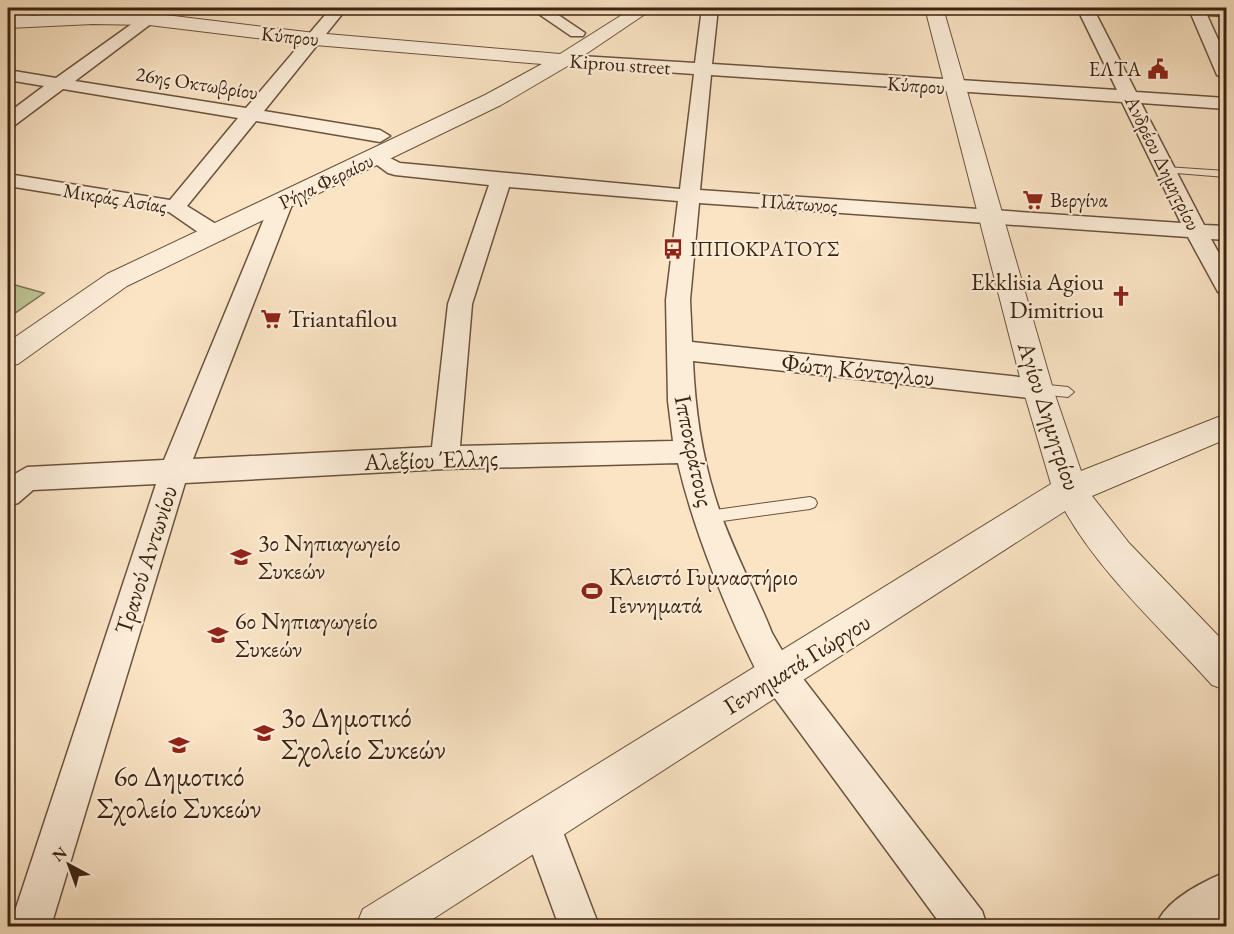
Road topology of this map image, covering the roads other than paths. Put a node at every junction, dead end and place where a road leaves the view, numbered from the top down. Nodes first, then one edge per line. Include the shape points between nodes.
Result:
1 (31, 8) edge
2 (339, 8) edge
3 (538, 8) edge
4 (613, 8) edge
5 (645, 8) edge
6 (710, 8) edge
7 (934, 8) edge
8 (1085, 8) edge
9 (1171, 8) edge
10 (1196, 8) edge
11 (1227, 11) edge
12 (156, 13) edge
13 (12, 22) edge
14 (577, 33) junction
15 (315, 39) junction
16 (537, 58) junction
17 (564, 60) junction
18 (702, 70) junction
19 (8, 75) edge
20 (1227, 75) edge
21 (60, 83) junction
22 (956, 87) junction
23 (1130, 97) junction
24 (1227, 103) edge
25 (252, 115) junction
26 (8, 121) edge
27 (378, 146) junction
28 (1166, 170) junction
29 (1227, 174) edge
30 (8, 180) edge
31 (501, 180) junction
32 (690, 196) junction
33 (282, 202) junction
34 (175, 207) junction
35 (992, 216) junction
36 (207, 227) junction
37 (1196, 231) junction
38 (1227, 233) edge
39 (1227, 286) edge
40 (8, 333) edge
41 (678, 350) junction
42 (8, 356) edge
43 (1038, 389) junction
44 (1068, 392) dead end
45 (1227, 426) edge
46 (689, 452) junction
47 (444, 458) junction
48 (174, 472) junction
49 (14, 479) edge
50 (1070, 490) junction
51 (810, 503) dead end
52 (708, 517) junction
53 (1227, 671) edge
54 (778, 675) junction
55 (541, 825) junction
56 (1227, 892) edge
57 (30, 927) edge
58 (380, 927) edge
59 (579, 927) edge
60 (967, 927) edge
61 (1176, 927) edge

1 - 13 street
2 - 15 street
3 - 14 street
4 - 14 street, Ρήγα Φεραίου
5 - 17 street, Ρήγα Φεραίου
6 - 18 street, Ιπποκράτους
7 - 22 street, Αγίου Δημητρίου
8 - 23 street, Ανδρέου Δημητρίου
9 - 10 street
10 - 11 street
10 - 20 street
12 - 13 street, Κύπρου
12 - 15 street, Κύπρου
12 - 21 street
14 - 16 street, Ρήγα Φεραίου
15 - 16 street, Κύπρου
15 - 25 street
16 - 17 street, Kiprou street
16 - 27 street, Ρήγα Φεραίου
17 - 18 street, Kiprou street
17 - 27 street, Ρήγα Φεραίου via 493,100
18 - 22 street, Κύπρου
18 - 32 street, Ιπποκράτους
19 - 21 street, 26ης Οκτωβρίου
21 - 25 street, 26ης Οκτωβρίου
21 - 26 street
22 - 23 street, Κύπρου
22 - 35 street, Αγίου Δημητρίου
23 - 24 street
23 - 28 street, Ανδρέου Δημητρίου
25 - 27 street, 26ης Οκτωβρίου
25 - 34 street
27 - 31 street, Πλάτωνος via 395,169
27 - 33 street, Ρήγα Φεραίου
27 - 36 street, Ρήγα Φεραίου
28 - 29 lane
28 - 37 street, Ανδρέου Δημητρίου
30 - 34 street, Μικράς Ασίας
31 - 32 street, Πλάτωνος
31 - 47 street via 460,304
32 - 35 street, Πλάτωνος
32 - 41 street, Ιπποκράτους via 678,300
33 - 36 street, Ρήγα Φεραίου
33 - 48 street, Τρανού Αντωνίου
34 - 36 street, Μικράς Ασίας
35 - 37 street, Πλάτωνος
35 - 43 street, Αγίου Δημητρίου
36 - 40 street, Ρήγα Φεραίου via 102,268
36 - 42 street, Ρήγα Φεραίου via 112,283
37 - 38 street, Πλάτωνος
37 - 39 street, Ανδρέου Δημητρίου
41 - 43 street, Φώτη Κόντογλου
41 - 46 street, Ιπποκράτους
43 - 44 lane
43 - 50 street, Αγίου Δημητρίου
45 - 50 street, Γεννηματά Γιώργου
46 - 47 street, Αλεξίου Έλλης
46 - 52 street, Ιπποκράτους
47 - 48 street, Αλεξίου Έλλης
48 - 49 street, Αλεξίου Έλλης
48 - 57 street, Τρανού Αντωνίου
50 - 53 street, Αγίου Δημητρίου via 1116,554
50 - 54 street, Γεννηματά Γιώργου
51 - 52 lane
52 - 54 street, Ιπποκράτους via 760,643
54 - 55 street, Γεννηματά Γιώργου
54 - 60 street, Ιπποκράτους
55 - 58 street, Γεννηματά Γιώργου
55 - 59 street
56 - 61 street

